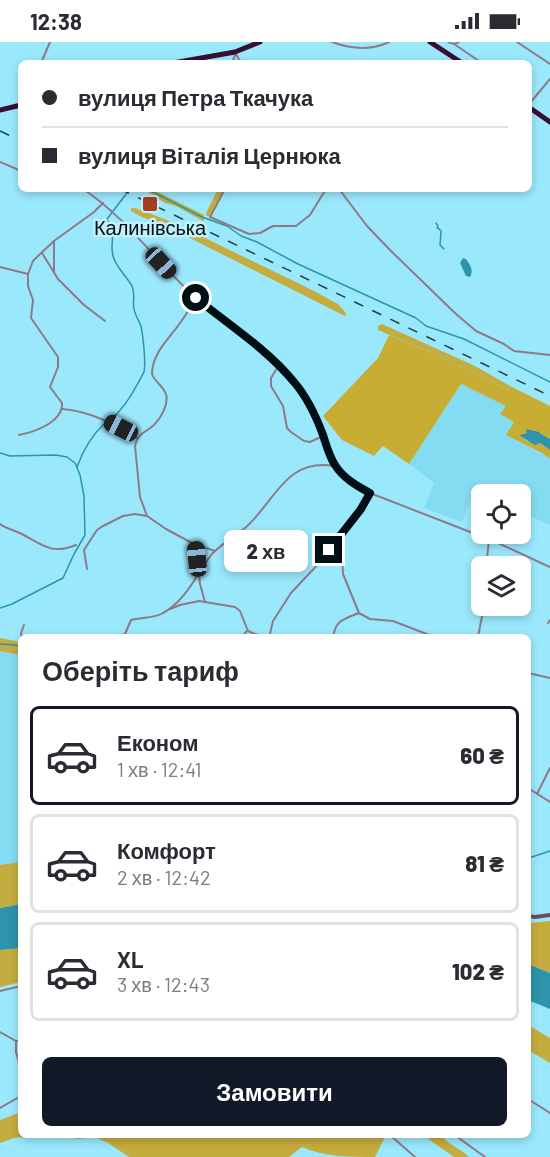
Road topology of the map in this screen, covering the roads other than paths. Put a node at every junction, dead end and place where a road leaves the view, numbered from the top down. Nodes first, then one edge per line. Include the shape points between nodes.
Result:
1 (45, 42) edge
2 (260, 42) edge
3 (332, 42) edge
4 (388, 42) edge
5 (430, 42) edge
6 (448, 42) edge
7 (459, 42) edge
8 (517, 42) edge
9 (50, 43) edge
10 (454, 44) junction
11 (235, 52) junction
12 (42, 60) edge
13 (191, 60) edge
14 (234, 60) edge
15 (240, 60) edge
16 (457, 60) edge
17 (478, 60) edge
18 (550, 64) edge
19 (550, 79) edge
20 (532, 94) edge
21 (535, 96) junction
22 (532, 100) edge
23 (18, 106) edge
24 (532, 109) edge
25 (0, 110) edge
26 (550, 122) edge
27 (0, 162) edge
28 (18, 170) edge
29 (87, 192) edge
30 (223, 192) edge
31 (324, 192) edge
32 (341, 192) edge
33 (103, 203) junction
34 (54, 241) junction
35 (42, 252) junction
36 (0, 267) edge
37 (54, 272) junction
38 (28, 274) junction
39 (196, 298) junction
40 (105, 321) dead end
41 (550, 355) edge
42 (279, 365) junction
43 (62, 409) junction
44 (19, 435) dead end
45 (323, 436) junction
46 (137, 438) junction
47 (335, 466) junction
48 (370, 493) junction
49 (147, 516) junction
50 (0, 524) edge
51 (471, 533) edge
52 (339, 537) junction
53 (498, 544) edge
54 (76, 545) dead end
55 (196, 545) junction
56 (215, 551) junction
57 (550, 567) edge
58 (87, 569) dead end
59 (199, 574) junction
60 (205, 602) junction
61 (167, 610) junction
62 (359, 613) junction
63 (482, 616) edge
64 (24, 624) dead end
65 (248, 631) junction
66 (21, 634) edge
67 (125, 634) edge
68 (245, 634) edge
69 (255, 634) edge
70 (269, 634) edge
71 (334, 634) edge
72 (427, 634) edge
73 (479, 634) edge
74 (531, 674) edge
75 (550, 678) edge
76 (550, 768) edge
77 (531, 790) edge
78 (537, 794) junction
79 (550, 802) edge
80 (550, 915) edge
81 (531, 916) edge
82 (18, 987) edge
83 (0, 991) edge
84 (0, 1032) edge
85 (16, 1041) joint
86 (18, 1061) edge
87 (18, 1098) edge
88 (531, 1101) edge
89 (0, 1108) edge
90 (550, 1113) edge
91 (393, 1138) edge
92 (459, 1138) edge
93 (415, 1157) edge
94 (485, 1157) edge

1 - 9 street
2 - 11 highway
3 - 4 street via 357,48
5 - 16 highway
6 - 10 street
7 - 10 street
8 - 18 street
9 - 12 street
10 - 17 street
11 - 13 highway
11 - 14 street
11 - 15 street
19 - 21 street
20 - 21 street
21 - 22 street
23 - 25 highway
24 - 26 highway
27 - 28 street
29 - 33 street
30 - 31 street via 210,217 249,234 273,226 296,226 310,215
32 - 41 street via 391,251 476,331 514,351
33 - 34 street
33 - 39 street
34 - 35 street
34 - 37 street
35 - 37 street
35 - 38 street
36 - 38 street
37 - 40 street via 84,305
38 - 43 street via 33,300 31,318 58,357 50,387
39 - 42 street
39 - 46 street via 153,363 152,374 167,402 156,424
42 - 45 street via 308,401
42 - 45 street via 270,382 283,406 287,428 304,441
43 - 44 street via 54,420
43 - 46 street via 102,419
45 - 47 street
46 - 49 street via 140,498
47 - 48 street
47 - 56 street via 316,464 289,477 247,526
48 - 51 street
48 - 52 street
49 - 55 street
49 - 58 street via 123,516 97,530 84,550
50 - 54 street via 46,548
52 - 62 street via 343,574
52 - 70 street via 291,593
53 - 57 street
55 - 56 street
55 - 59 street
56 - 59 street
59 - 60 street
59 - 61 street
60 - 61 street
60 - 65 street via 235,607
61 - 67 street via 131,620
62 - 71 street via 337,624
62 - 72 street
63 - 73 street
64 - 66 street
65 - 68 street
65 - 69 street
74 - 75 street
76 - 78 street
77 - 78 street
78 - 79 street
80 - 81 street
82 - 83 street
84 - 85 street
85 - 86 street
87 - 89 street
88 - 90 street
91 - 93 street
92 - 94 street

